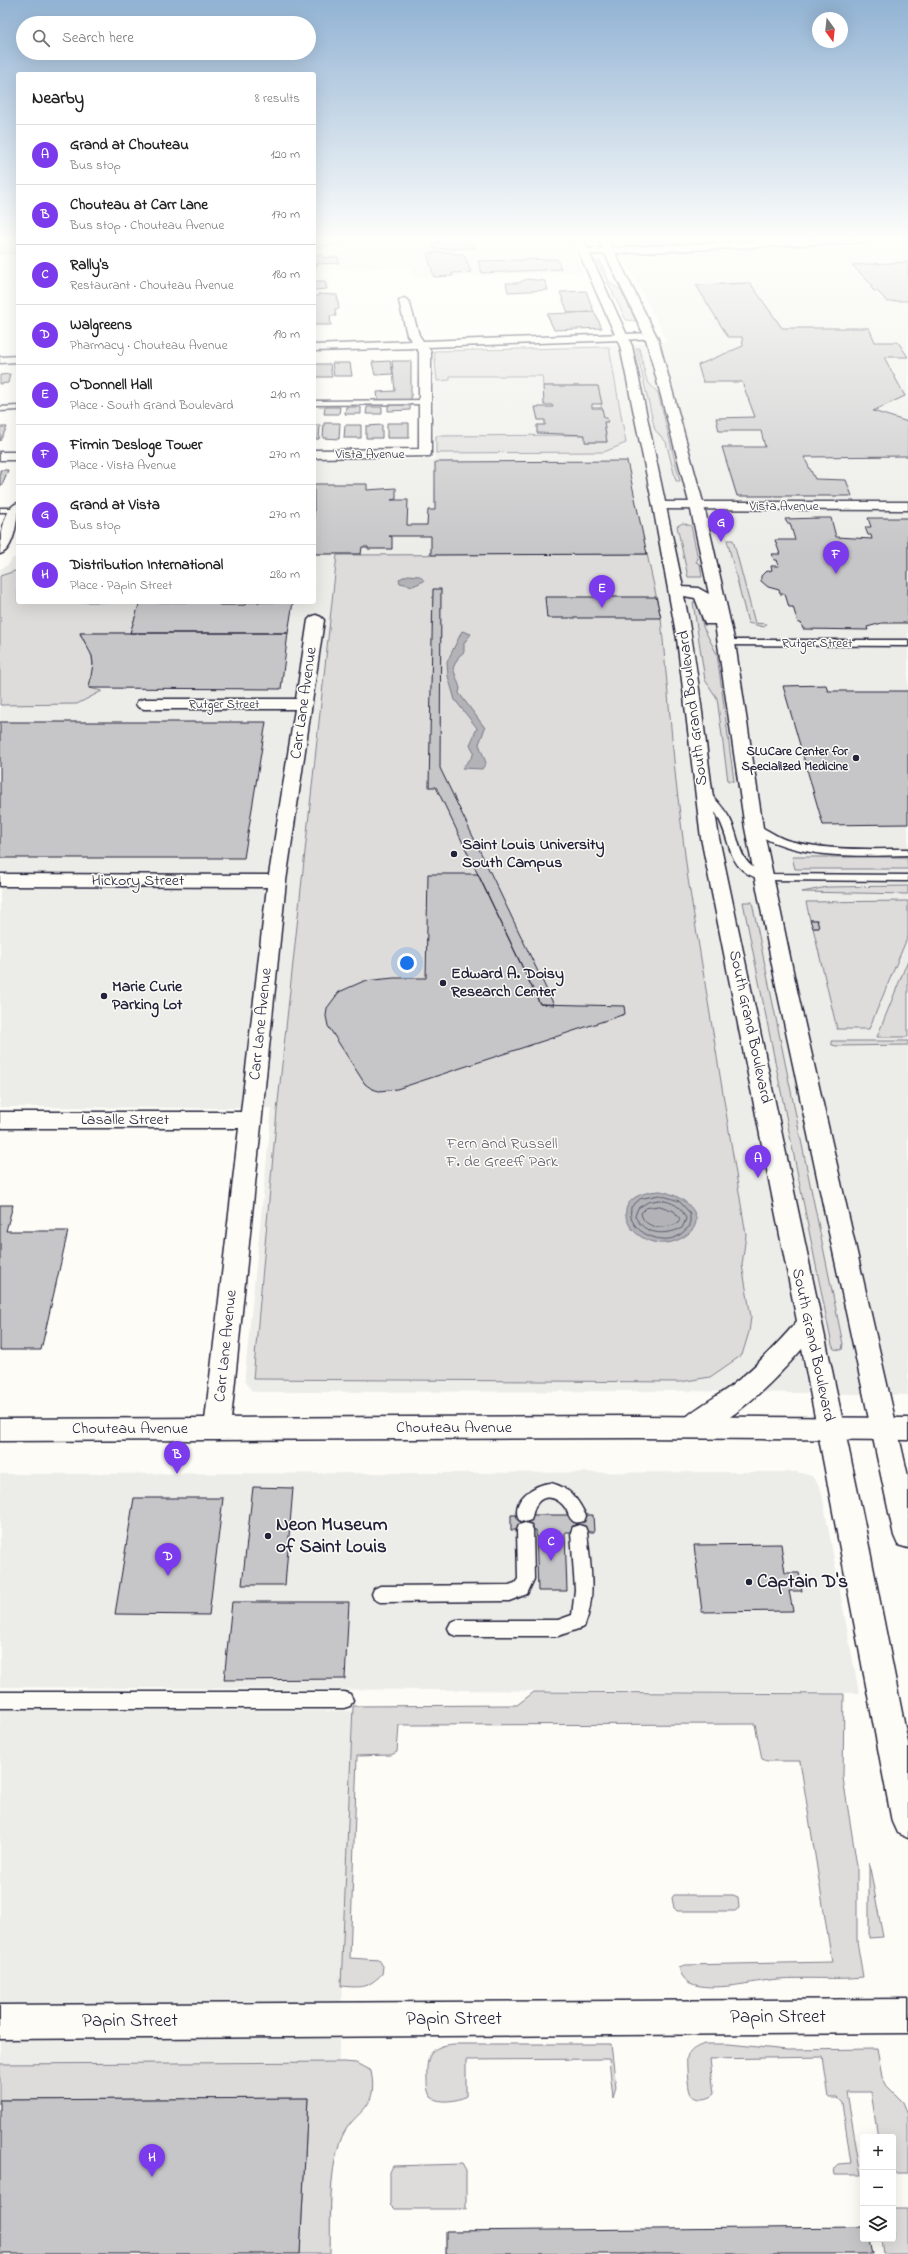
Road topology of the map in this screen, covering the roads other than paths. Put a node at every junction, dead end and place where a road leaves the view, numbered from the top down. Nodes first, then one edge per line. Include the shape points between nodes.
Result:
1 (414, 344) edge
2 (419, 344) edge
3 (625, 344) edge
4 (653, 344) edge
5 (316, 348) edge
6 (16, 359) edge
7 (0, 360) edge
8 (424, 402) junction
9 (316, 403) edge
10 (16, 408) edge
11 (0, 409) edge
12 (316, 454) edge
13 (0, 456) edge
14 (16, 456) edge
15 (660, 506) junction
16 (697, 506) junction
17 (908, 506) edge
18 (16, 509) edge
19 (0, 510) edge
20 (16, 511) edge
21 (0, 550) edge
22 (677, 592) junction
23 (316, 620) dead end
24 (727, 643) junction
25 (908, 643) edge
26 (144, 704) dead end
27 (304, 704) junction
28 (703, 792) junction
29 (754, 828) junction
30 (908, 852) edge
31 (764, 877) junction
32 (908, 878) edge
33 (0, 880) edge
34 (277, 881) junction
35 (0, 1120) edge
36 (251, 1120) junction
37 (808, 1325) junction
38 (691, 1427) junction
39 (831, 1428) junction
40 (216, 1429) junction
41 (896, 1429) edge
42 (0, 1430) edge
43 (908, 1536) edge
44 (380, 1594) dead end
45 (458, 1628) dead end
46 (0, 1700) edge
47 (344, 1700) dead end
48 (908, 1822) edge
49 (908, 2016) edge
50 (0, 2022) edge

1 - 5 main road
2 - 8 main road via 425,352
3 - 15 main road, South Grand Boulevard
4 - 16 main road
6 - 7 main road
8 - 9 lane
8 - 12 main road, Vista Avenue via 425,453
10 - 11 lane
13 - 14 main road
15 - 16 main road, Vista Avenue
15 - 22 main road, South Grand Boulevard
16 - 17 main road, Vista Avenue
16 - 24 main road
18 - 19 lane
20 - 21 main road
22 - 24 main road via 693,591 702,595 712,624
22 - 28 main road, South Grand Boulevard via 694,702
23 - 27 main road, Carr Lane Avenue
24 - 25 lane, Rutger Street
24 - 29 main road
26 - 27 main road, Rutger Street
27 - 34 main road, Carr Lane Avenue
28 - 31 lane via 723,816 736,856 750,872
28 - 37 main road, South Grand Boulevard via 710,838 762,1086
29 - 30 lane via 762,835 784,844 844,850
29 - 31 main road
31 - 32 lane
31 - 41 main road via 786,990
33 - 34 main road, Hickory Street
34 - 36 main road, Carr Lane Avenue
35 - 36 main road, Lasalle Street
36 - 40 main road, Carr Lane Avenue
37 - 38 main road via 780,1358 751,1386 724,1408
37 - 39 main road, South Grand Boulevard
38 - 39 main road, Chouteau Avenue
38 - 40 main road, Chouteau Avenue
39 - 41 main road, Chouteau Avenue
39 - 48 main road, South Grand Boulevard
40 - 42 main road, Chouteau Avenue
41 - 43 main road
44 - 45 lane via 509,1593 521,1588 526,1580 525,1523 528,1501 536,1492 551,1489 563,1494 573,1505 579,1524 583,1601 578,1621 558,1628
46 - 47 lane
49 - 50 main road, Papin Street

